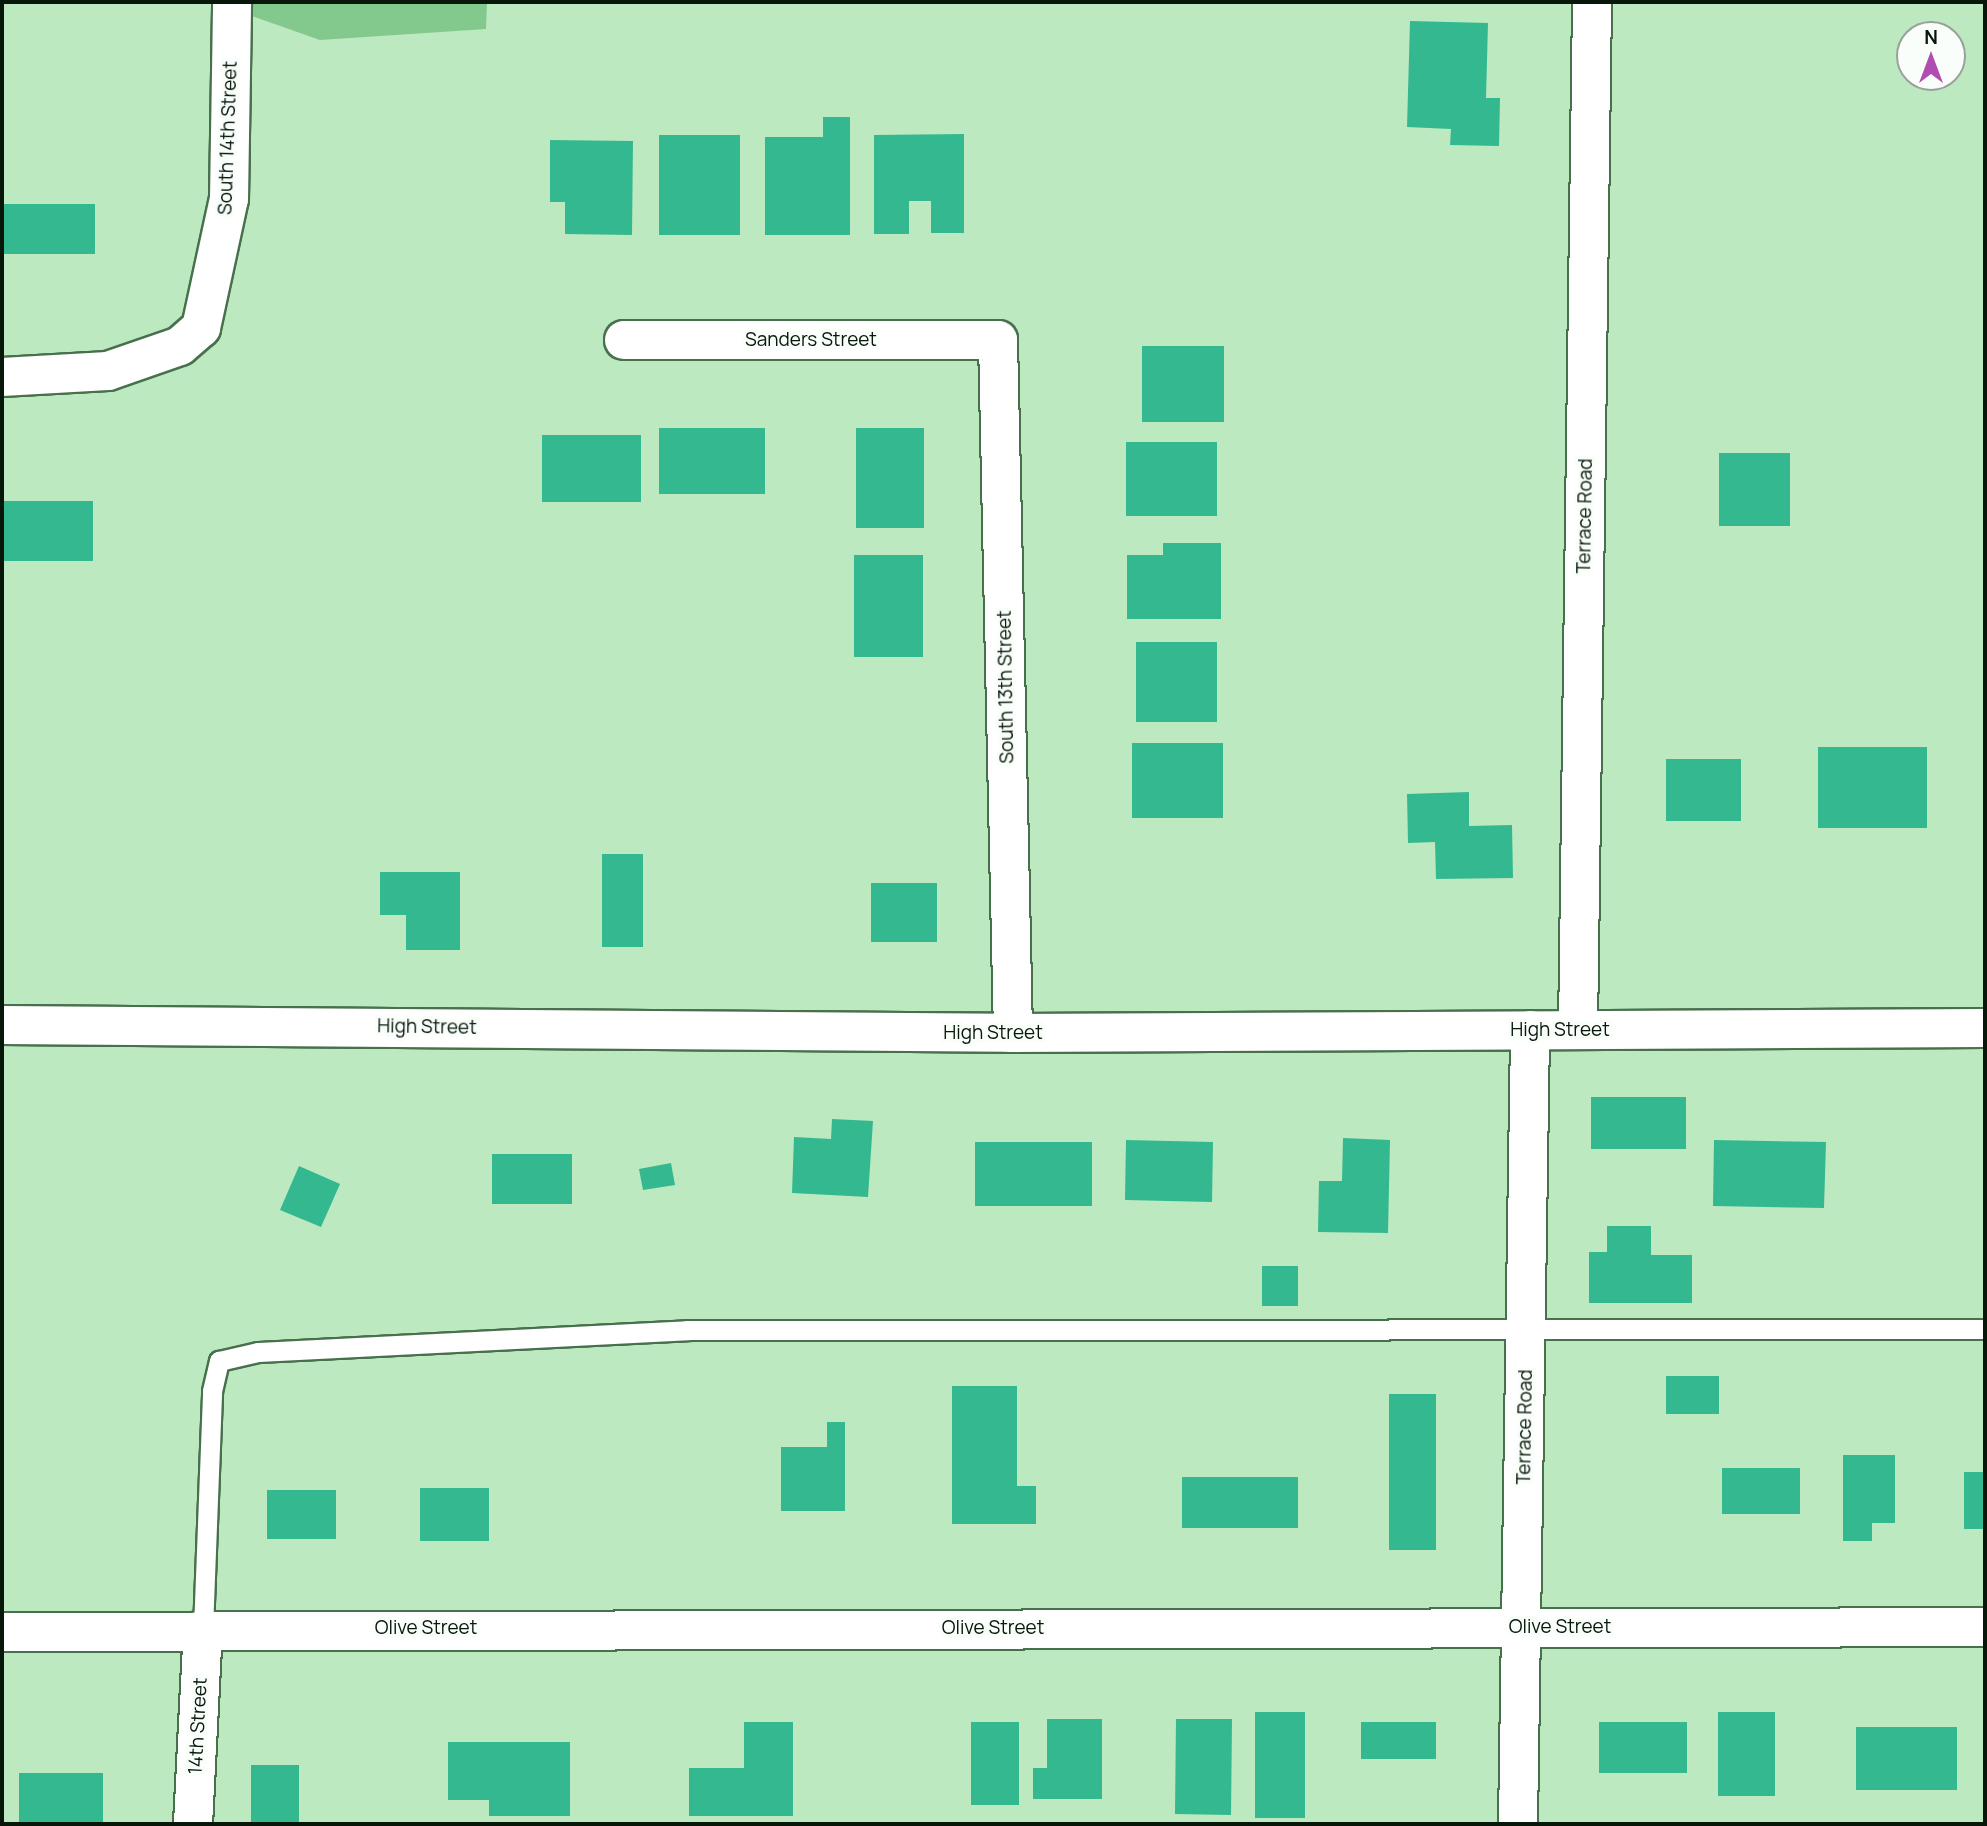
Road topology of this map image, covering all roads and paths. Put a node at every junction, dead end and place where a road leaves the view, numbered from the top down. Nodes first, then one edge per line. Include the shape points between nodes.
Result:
1 (232, 2) edge
2 (1592, 2) edge
3 (624, 340) dead end
4 (998, 340) joint
5 (2, 377) edge
6 (2, 1025) edge
7 (1985, 1028) edge
8 (1530, 1030) junction
9 (1578, 1030) junction
10 (1013, 1033) junction
11 (1985, 1329) edge
12 (1526, 1332) junction
13 (1521, 1627) junction
14 (1985, 1627) edge
15 (203, 1629) junction
16 (2, 1632) edge
17 (193, 1824) edge
18 (1518, 1824) edge

1 - 5 street, South 14th Street via 229,200 201,328 180,346 108,371
2 - 9 street, Terrace Road
3 - 4 street, Sanders Street
4 - 10 street, South 13th Street
6 - 10 street, High Street
7 - 9 street, High Street
8 - 9 street, High Street
8 - 10 street, High Street
8 - 12 street, Terrace Road
11 - 12 lane
12 - 13 street, Terrace Road
12 - 15 lane via 687,1330 258,1352 219,1361 212,1391
13 - 14 street, Olive Street
13 - 15 street, Olive Street
13 - 18 street, Terrace Road
15 - 16 street, Olive Street
15 - 17 street, 14th Street

